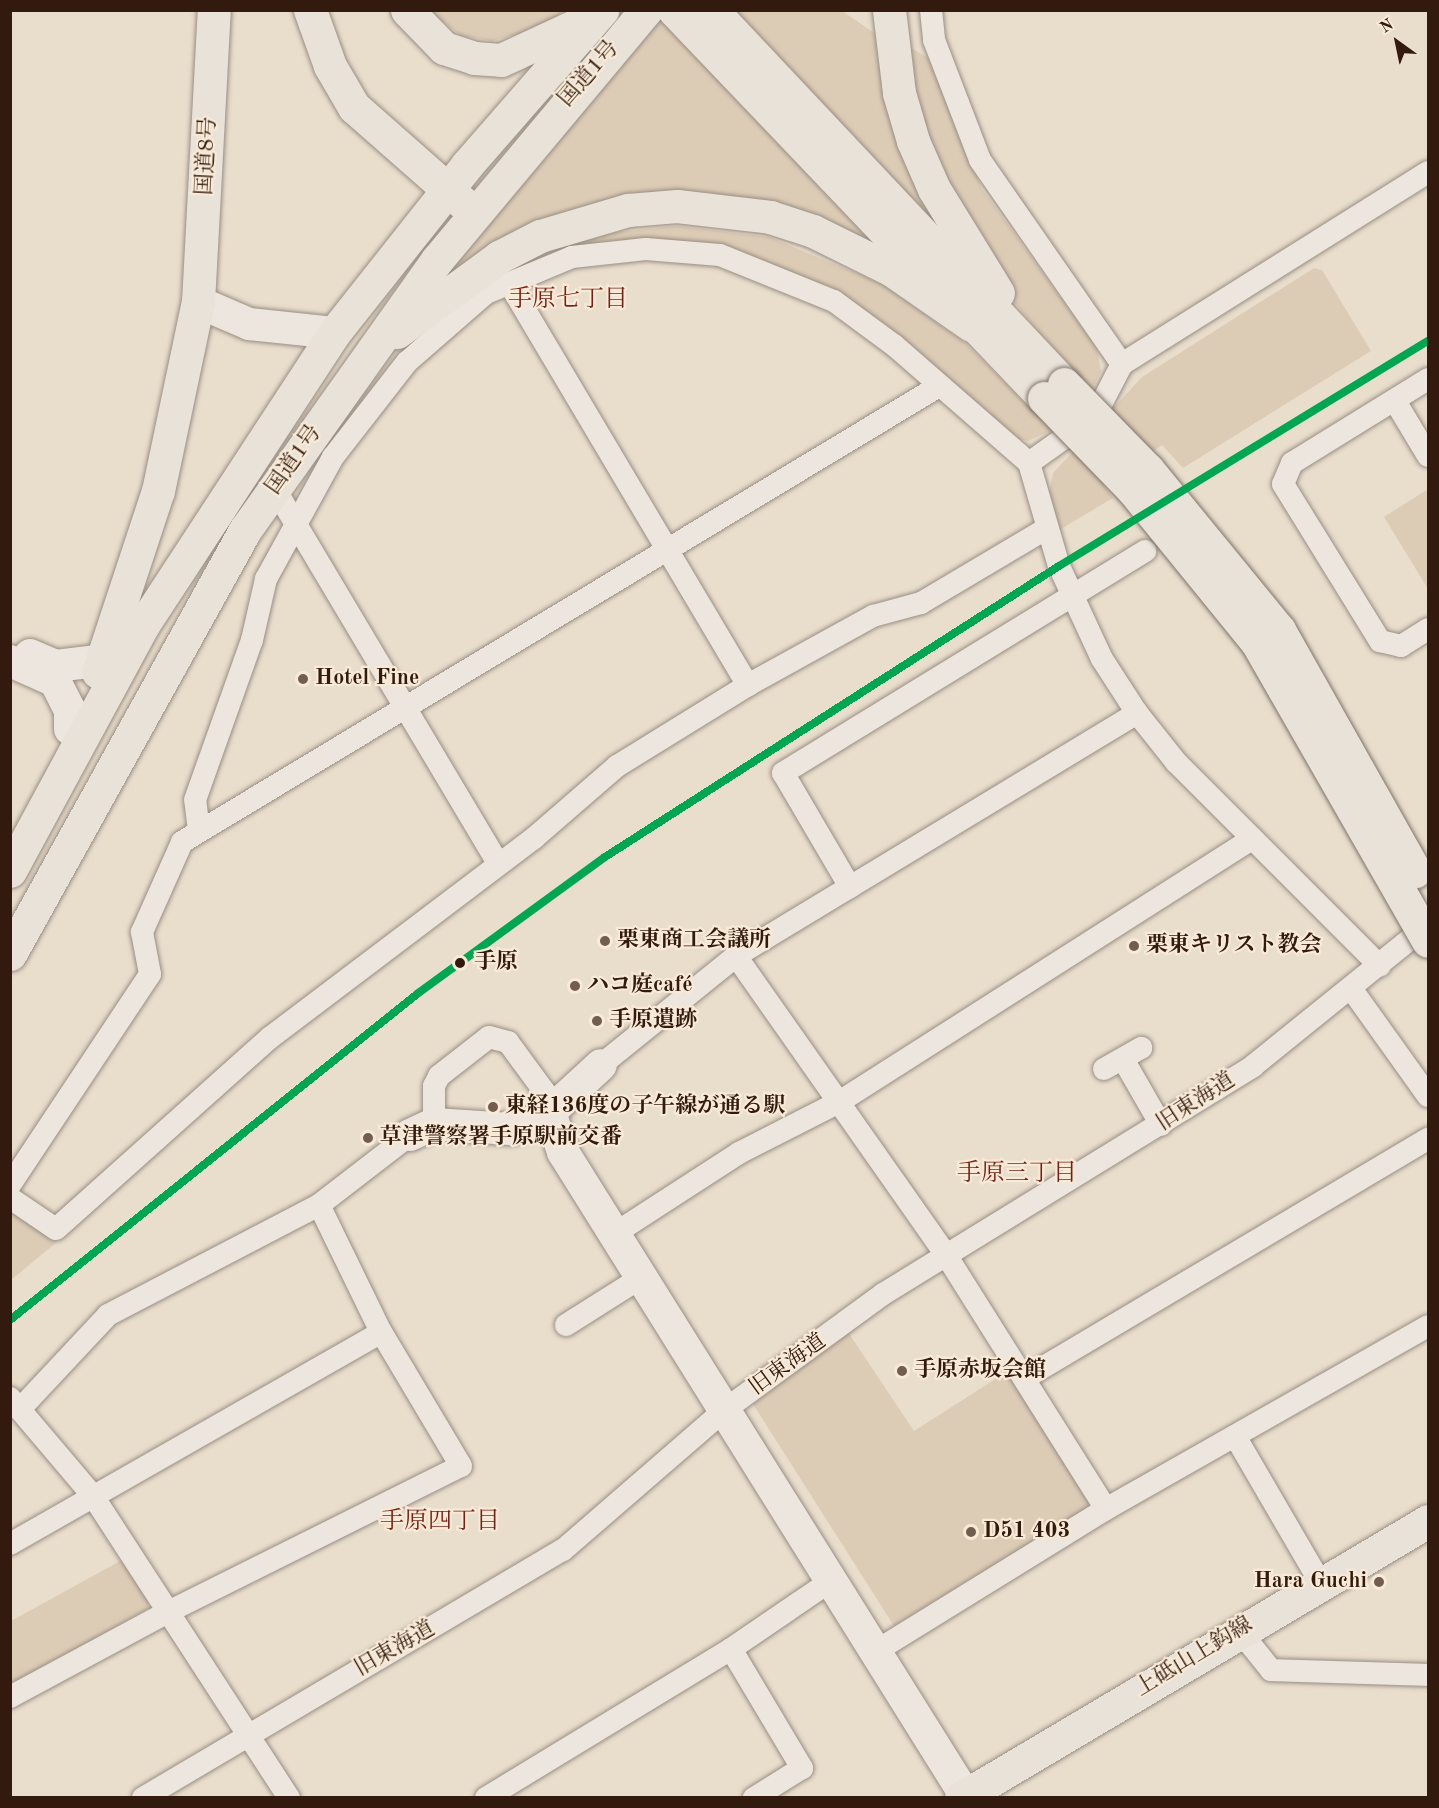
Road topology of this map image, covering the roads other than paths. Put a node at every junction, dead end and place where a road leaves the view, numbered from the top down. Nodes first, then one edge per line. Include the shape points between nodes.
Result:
1 (214, 10) edge
2 (310, 10) edge
3 (407, 10) edge
4 (646, 10) edge
5 (674, 10) edge
6 (712, 10) edge
7 (889, 10) edge
8 (931, 10) edge
9 (601, 12) edge
10 (1428, 172) edge
11 (447, 189) junction
12 (475, 213) junction
13 (508, 283) junction
14 (198, 302) junction
15 (971, 325) junction
16 (334, 333) junction
17 (367, 355) junction
18 (1122, 364) junction
19 (1428, 380) edge
20 (939, 386) junction
21 (1054, 391) junction
22 (1395, 400) junction
23 (1428, 456) edge
24 (1029, 463) junction
25 (275, 489) junction
26 (294, 521) junction
27 (1044, 530) junction
28 (666, 548) junction
29 (1145, 551) dead end
30 (1072, 596) junction
31 (1428, 629) edge
32 (10, 645) edge
33 (10, 661) edge
34 (168, 665) junction
35 (109, 669) junction
36 (748, 685) junction
37 (402, 707) junction
38 (1137, 713) junction
39 (70, 729) junction
40 (199, 831) junction
41 (1252, 839) junction
42 (10, 846) edge
43 (498, 863) junction
44 (10, 871) edge
45 (850, 886) junction
46 (1428, 897) edge
47 (1428, 925) edge
48 (1428, 941) edge
49 (10, 954) edge
50 (736, 956) junction
51 (1380, 966) junction
52 (1353, 991) junction
53 (1123, 1059) dead end
54 (601, 1065) joint
55 (1428, 1096) edge
56 (839, 1102) junction
57 (550, 1112) junction
58 (1161, 1125) junction
59 (422, 1129) junction
60 (1428, 1140) edge
61 (10, 1185) edge
62 (10, 1198) edge
63 (319, 1205) junction
64 (614, 1234) junction
65 (946, 1255) junction
66 (642, 1277) junction
67 (566, 1325) dead end
68 (1428, 1326) edge
69 (381, 1332) junction
70 (1025, 1378) junction
71 (15, 1404) edge
72 (726, 1409) junction
73 (1235, 1436) junction
74 (93, 1496) junction
75 (1106, 1509) junction
76 (1428, 1521) edge
77 (10, 1544) edge
78 (832, 1580) junction
79 (1320, 1582) junction
80 (170, 1611) junction
81 (1239, 1630) junction
82 (731, 1649) junction
83 (876, 1651) junction
84 (1428, 1675) edge
85 (10, 1697) edge
86 (247, 1736) junction
87 (143, 1797) edge
88 (289, 1797) edge
89 (486, 1797) edge
90 (754, 1797) edge
91 (965, 1797) edge

1 - 14 main road, 国道8号
2 - 11 main road via 330,66 354,107
3 - 9 main road via 444,48 501,60
4 - 12 main road, 国道1号
5 - 15 main road
6 - 21 main road
7 - 21 main road via 899,93 934,189
8 - 18 street via 934,40 980,160
9 - 11 main road, 国道1号
10 - 18 street
11 - 12 main road
11 - 16 main road, 国道1号
12 - 17 main road, 国道1号
13 - 20 street via 572,257 646,249 720,255 834,301
13 - 26 street via 486,293 407,362 333,457
13 - 28 street
14 - 16 street via 249,324
14 - 35 main road, 国道8号 via 158,491
15 - 17 main road via 892,270 813,231 770,217 677,206 628,210 540,236 499,257
15 - 21 main road
16 - 35 main road, 国道1号
17 - 25 main road, 国道1号
18 - 24 street via 1095,416
19 - 22 street
20 - 24 street
20 - 28 street
21 - 46 main road, bridge via 1148,470 1279,630
21 - 48 main road, bridge via 1258,644
22 - 23 street
22 - 31 street via 1292,463 1283,484 1380,641 1401,646
24 - 27 street
25 - 26 street
25 - 34 main road, 国道1号
26 - 37 street
26 - 40 street via 266,579 252,640 195,801
27 - 30 street
27 - 36 street via 921,603 873,616
28 - 36 street
28 - 37 street
29 - 30 street
30 - 38 street
30 - 45 street via 783,773
32 - 35 street via 56,666
33 - 39 street via 54,681 70,710
34 - 35 main road via 130,689
34 - 49 main road, 国道1号
35 - 39 main road
35 - 44 main road, 国道1号
36 - 43 street via 617,766
37 - 40 street
37 - 43 street
38 - 41 street
38 - 45 street
39 - 42 main road
40 - 61 street via 183,842 147,914 142,932 150,974
41 - 51 street
41 - 56 street
43 - 62 street via 270,1037 56,1229
45 - 50 street
47 - 51 street, 旧東海道
50 - 54 street
50 - 56 street
51 - 52 street, 旧東海道
52 - 55 street
52 - 58 street, 旧東海道 via 1253,1066
53 - 58 street
54 - 57 street
56 - 64 street via 739,1153
56 - 65 street
57 - 59 street via 512,1130
57 - 59 street via 543,1091 508,1042 489,1037 439,1076
57 - 64 street via 563,1152
58 - 65 street, 旧東海道
59 - 63 street
60 - 70 street
63 - 69 street
63 - 71 street via 269,1236 162,1283 108,1315
64 - 66 street
65 - 70 street
65 - 72 street, 旧東海道
66 - 67 street
66 - 72 street
68 - 73 street
69 - 74 street
69 - 80 street via 461,1466
70 - 75 street
71 - 74 street
72 - 78 street
72 - 86 street, 旧東海道 via 563,1550
73 - 75 street
73 - 79 street
74 - 77 street
74 - 80 street
75 - 83 street
76 - 79 main road, 上砥山上鈎線
78 - 82 street
78 - 83 street
79 - 81 main road, 上砥山上鈎線
80 - 85 street
80 - 86 street
81 - 84 street via 1271,1670
81 - 91 main road, 上砥山上鈎線
82 - 89 street
82 - 90 street via 802,1767
83 - 91 street
86 - 87 street, 旧東海道
86 - 88 street

